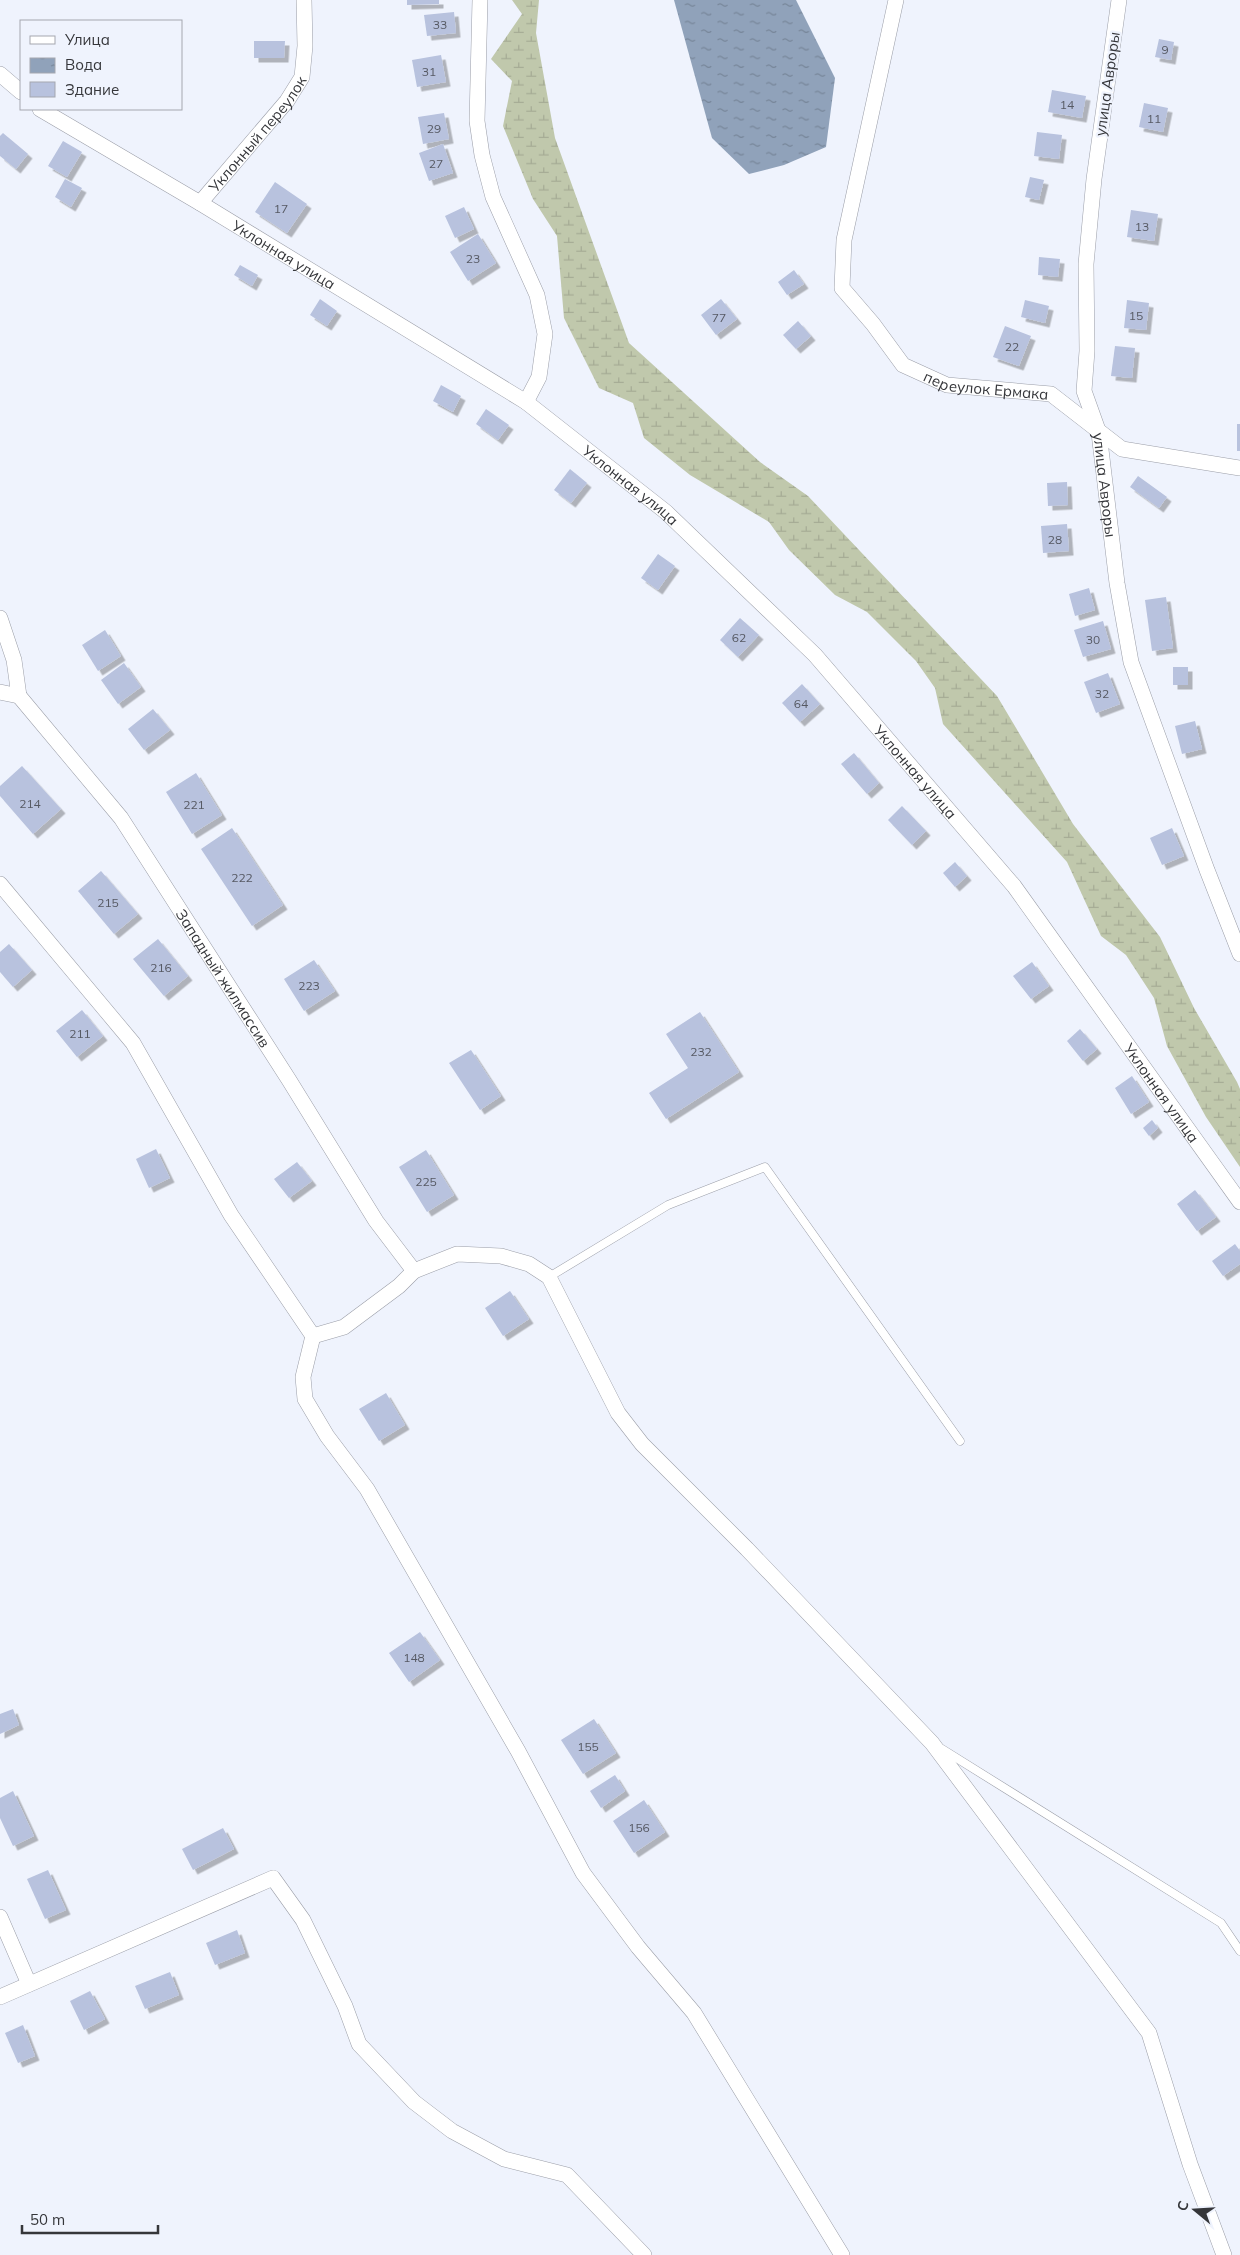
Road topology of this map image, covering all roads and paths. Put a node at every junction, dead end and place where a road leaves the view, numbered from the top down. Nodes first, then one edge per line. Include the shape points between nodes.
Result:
1 (304, 0) edge
2 (480, 0) edge
3 (896, 0) edge
4 (1119, 0) edge
5 (0, 74) edge
6 (20, 91) edge
7 (42, 110) edge
8 (200, 203) junction
9 (526, 402) junction
10 (1099, 433) junction
11 (1240, 468) edge
12 (0, 618) edge
13 (0, 692) edge
14 (19, 696) junction
15 (0, 884) edge
16 (1240, 954) edge
17 (1240, 1202) edge
18 (414, 1271) junction
19 (549, 1277) junction
20 (313, 1336) junction
21 (960, 1442) dead end
22 (932, 1743) junction
23 (0, 1917) edge
24 (1240, 1951) edge
25 (29, 1984) junction
26 (0, 1997) edge
27 (644, 2255) edge
28 (842, 2255) edge
29 (1224, 2255) edge

1 - 8 street, Уклонный переулок via 302,77 287,101
2 - 9 street via 477,121 482,155 493,197 537,294 544,334 539,376
3 - 10 street, переулок Ермака via 844,240 842,288 903,365 947,385 1051,394
4 - 10 street, улица Авроры via 1094,179 1086,264 1084,391
5 - 6 street
7 - 8 street, Уклонная улица
8 - 9 street, Уклонная улица
9 - 17 street, Уклонная улица via 666,512 815,655 1014,886
10 - 11 street, переулок Ермака via 1122,449
10 - 16 street, улица Авроры via 1117,584 1131,662
12 - 14 street via 14,660
13 - 14 street
14 - 18 street, Западный жилмассив via 121,818 376,1221
15 - 20 street via 132,1042 231,1215
18 - 19 street via 457,1254 501,1256 529,1264
18 - 20 street via 399,1286 344,1326
19 - 21 lane via 668,1205 765,1167
19 - 22 street via 618,1413 642,1444
20 - 28 street via 303,1377 305,1399 367,1488 518,1751 583,1873 638,1947 694,2013
22 - 24 lane via 1221,1923
22 - 29 street via 1149,2033 1190,2164
23 - 25 street
25 - 26 street
25 - 27 street via 273,1878 303,1920 345,2006 359,2044 414,2102 452,2131 504,2158 567,2175

